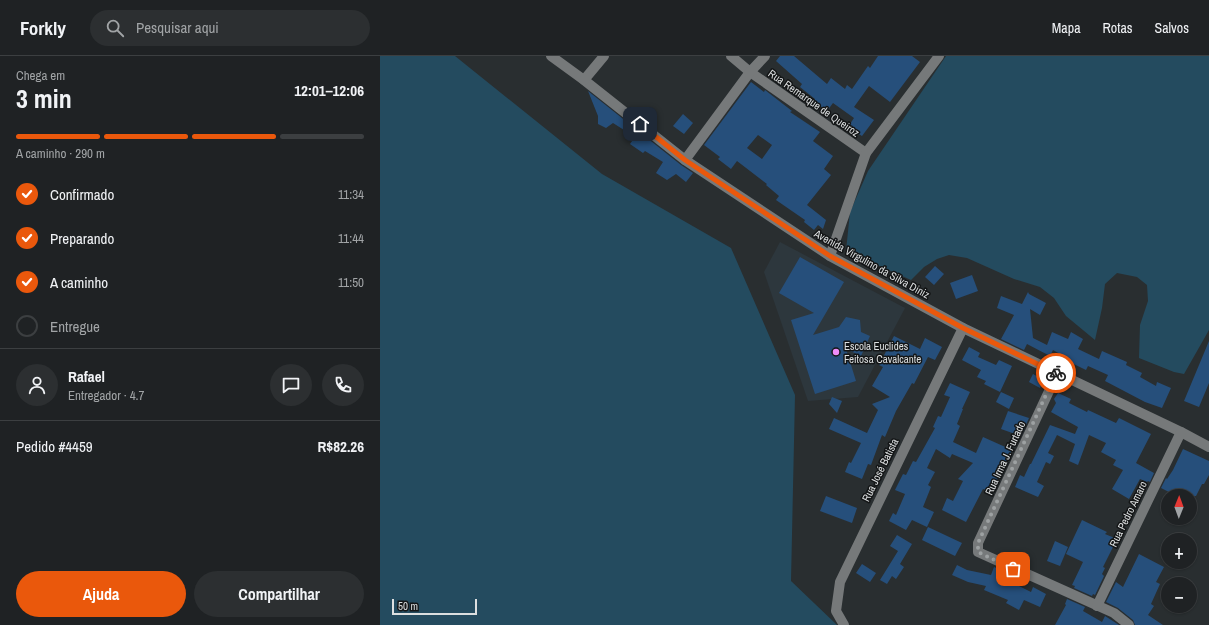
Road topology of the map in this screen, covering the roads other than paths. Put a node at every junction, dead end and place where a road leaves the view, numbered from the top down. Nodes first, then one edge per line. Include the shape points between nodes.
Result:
1 (552, 56) edge
2 (604, 56) edge
3 (731, 56) edge
4 (765, 56) edge
5 (939, 56) edge
6 (750, 72) junction
7 (584, 80) junction
8 (866, 154) junction
9 (685, 160) junction
10 (830, 256) junction
11 (963, 328) junction
12 (1057, 374) junction
13 (1181, 432) junction
14 (1209, 447) edge
15 (1097, 606) junction
16 (844, 625) edge
17 (1129, 625) edge

1 - 7 street, Avenida Virgulino da Silva Diniz
2 - 7 street
3 - 6 street, Rua Remarque de Queiroz
4 - 6 street
5 - 8 street
6 - 8 street, Rua Remarque de Queiroz
6 - 9 street
7 - 9 street, Avenida Virgulino da Silva Diniz
8 - 10 street
9 - 10 street, Avenida Virgulino da Silva Diniz
10 - 11 street, Avenida Virgulino da Silva Diniz
11 - 12 street, Avenida Virgulino da Silva Diniz
11 - 16 street, Rua José Batista via 840,582 836,611
12 - 13 street, Avenida Virgulino da Silva Diniz
12 - 15 street, Rua Irma J. Furtado via 978,543 978,552
13 - 14 street, Avenida Virgulino da Silva Diniz
13 - 15 street, Rua Pedro Amaro
15 - 17 street

